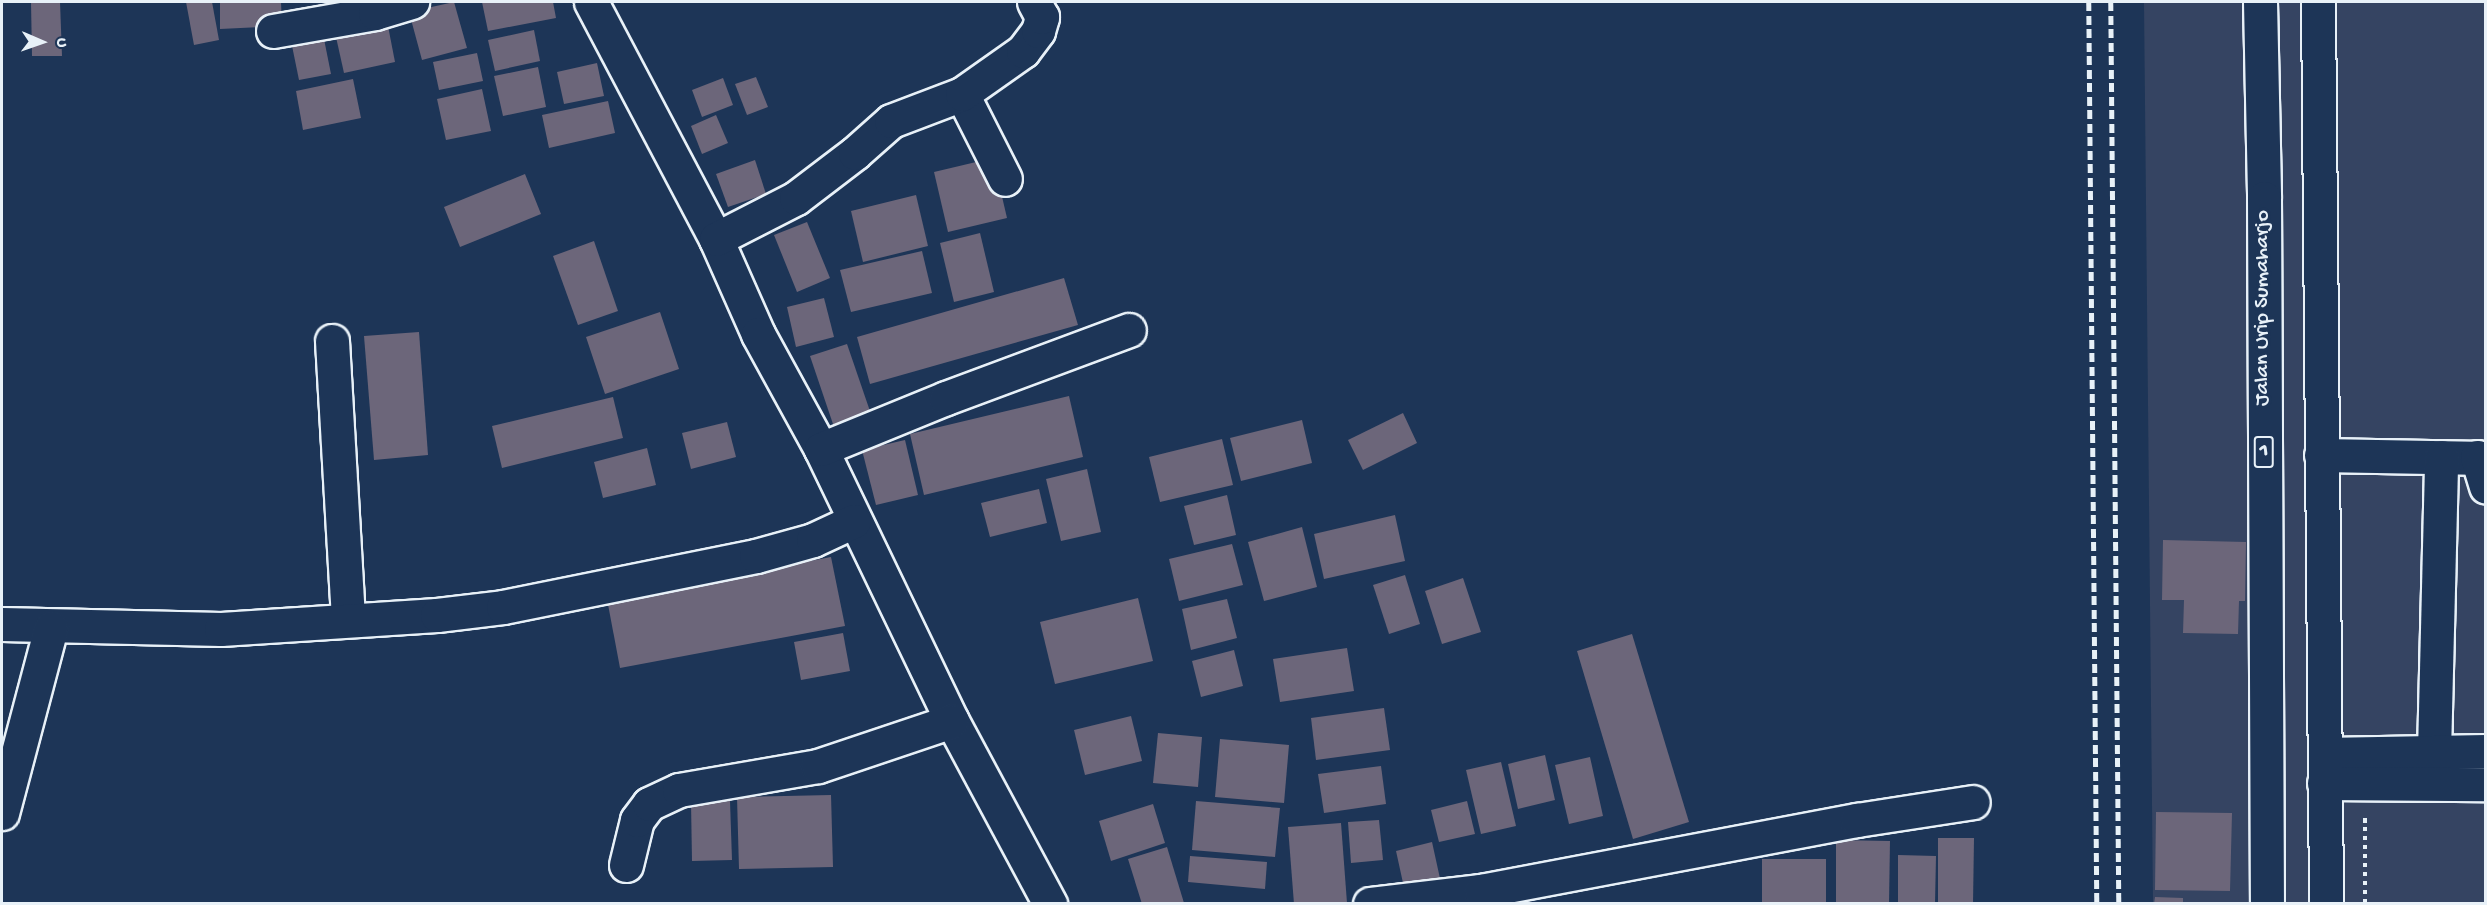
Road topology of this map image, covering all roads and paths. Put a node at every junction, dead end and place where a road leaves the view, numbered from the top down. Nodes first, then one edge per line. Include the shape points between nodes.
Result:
1 (412, 2) edge
2 (591, 2) edge
3 (1034, 2) edge
4 (2260, 2) edge
5 (2318, 2) edge
6 (273, 31) dead end
7 (962, 94) junction
8 (1005, 179) dead end
9 (716, 239) junction
10 (1129, 330) dead end
11 (332, 341) dead end
12 (821, 449) junction
13 (2321, 455) junction
14 (2441, 457) junction
15 (2483, 467) edge
16 (854, 520) junction
17 (348, 620) junction
18 (2, 624) edge
19 (51, 627) junction
20 (952, 721) junction
21 (2486, 751) edge
22 (2434, 752) junction
23 (2324, 768) junction
24 (2365, 784) junction
25 (2486, 784) edge
26 (1973, 802) dead end
27 (2, 813) edge
28 (626, 865) dead end
29 (1050, 903) edge
30 (1370, 903) edge
31 (2267, 903) edge
32 (2326, 903) edge
33 (2365, 903) edge

1 - 6 main road via 375,13
2 - 9 main road
3 - 7 main road via 1042,17 1038,31 1023,51
4 - 31 main road, Jalan Urip Sumaharjo / 1
5 - 13 main road
7 - 8 main road
7 - 9 main road via 891,121 796,198
9 - 12 main road via 758,334
10 - 12 main road
11 - 17 main road
12 - 16 main road
13 - 14 main road
13 - 23 main road
14 - 15 main road
14 - 22 main road
16 - 17 main road via 813,540 666,576 503,607
16 - 20 main road
17 - 19 main road via 221,629
18 - 19 main road
19 - 27 main road
20 - 28 main road via 818,766 679,790 649,804 637,820
20 - 29 main road
21 - 22 main road
22 - 23 main road
23 - 24 main road
23 - 32 main road
24 - 25 main road
24 - 33 path
26 - 30 main road via 1481,891

